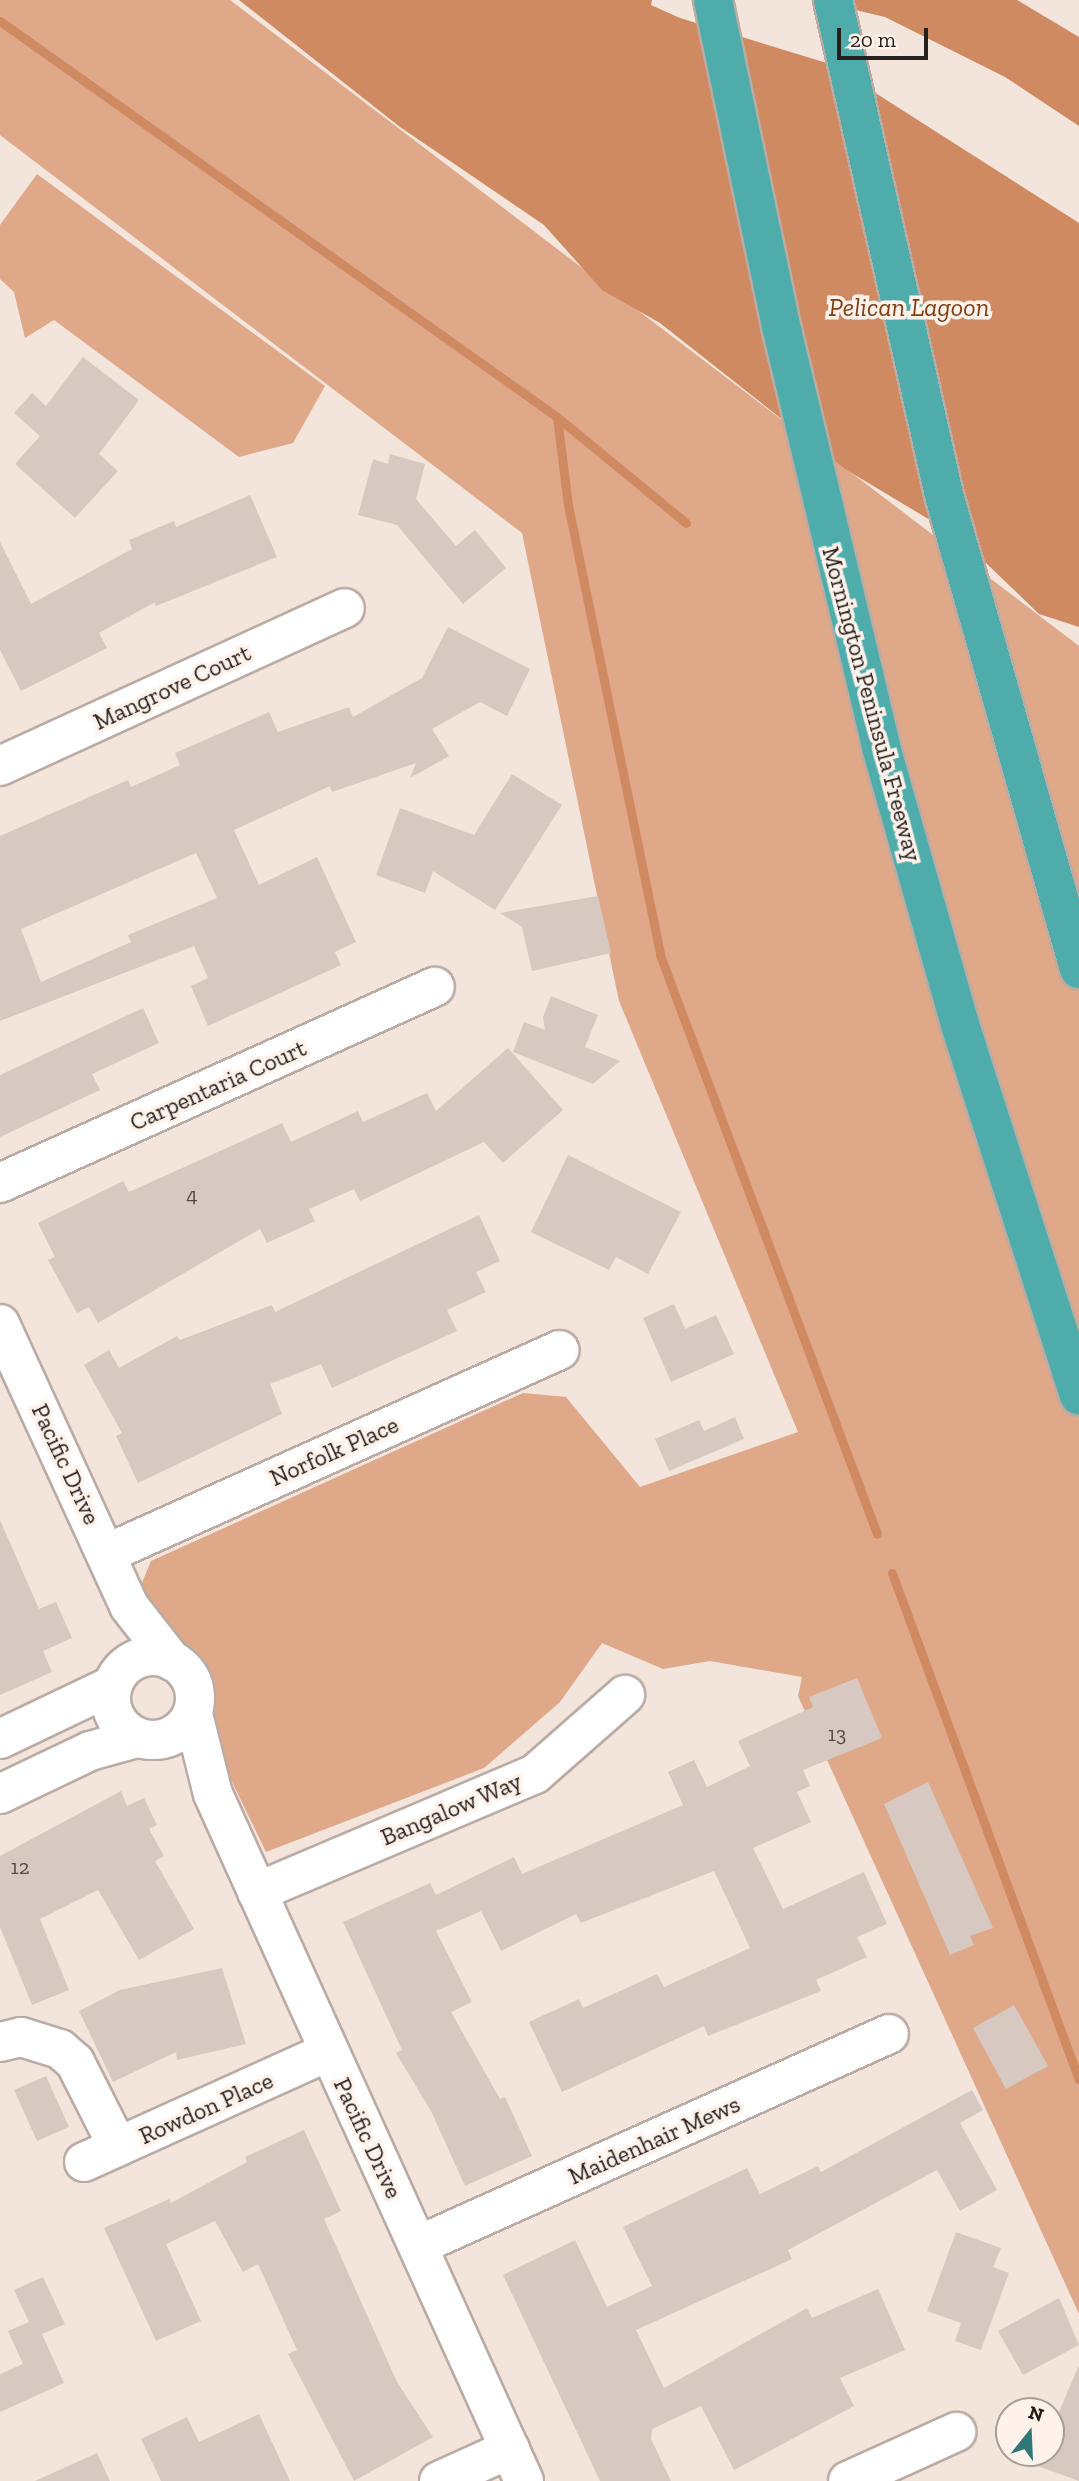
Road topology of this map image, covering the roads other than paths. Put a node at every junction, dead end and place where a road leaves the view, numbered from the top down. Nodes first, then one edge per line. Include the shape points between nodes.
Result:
1 (713, 0) edge
2 (833, 0) edge
3 (345, 608) dead end
4 (0, 766) edge
5 (1079, 969) edge
6 (435, 988) dead end
7 (0, 1183) edge
8 (0, 1324) edge
9 (560, 1350) dead end
10 (1079, 1395) edge
11 (108, 1553) junction
12 (129, 1606) junction
13 (172, 1661) junction
14 (119, 1676) junction
15 (625, 1695) dead end
16 (193, 1714) junction
17 (0, 1738) edge
18 (149, 1739) junction
19 (0, 1794) edge
20 (213, 1794) junction
21 (257, 1892) junction
22 (889, 2034) dead end
23 (0, 2042) edge
24 (328, 2052) junction
25 (118, 2147) junction
26 (84, 2162) dead end
27 (419, 2245) junction
28 (956, 2432) dead end
29 (517, 2465) edge
30 (439, 2481) edge
31 (848, 2481) edge

1 - 10 highway, Mornington Peninsula Freeway via 841,591 961,1028
2 - 5 highway via 944,495
3 - 4 street, Mangrove Court
6 - 7 street, Carpentaria Court
8 - 11 street, Pacific Drive
9 - 11 street, Norfolk Place
11 - 12 street, Pacific Drive
12 - 13 street, Pacific Drive
12 - 14 street, Pacific Drive
13 - 14 street via 148,1657
13 - 16 street via 190,1677
14 - 17 street
14 - 18 street via 113,1710
15 - 21 street, Bangalow Way via 535,1774
16 - 18 street via 185,1726
16 - 20 street, Pacific Drive
18 - 19 street via 90,1751
18 - 20 street, Pacific Drive
20 - 21 street, Pacific Drive
21 - 24 street, Pacific Drive
22 - 27 street, Maidenhair Mews
23 - 25 street via 21,2037 60,2049 75,2062
24 - 25 street, Rowdon Place
24 - 27 street, Pacific Drive
25 - 26 street, Rowdon Place
27 - 29 street, Pacific Drive
28 - 31 street
29 - 30 street

